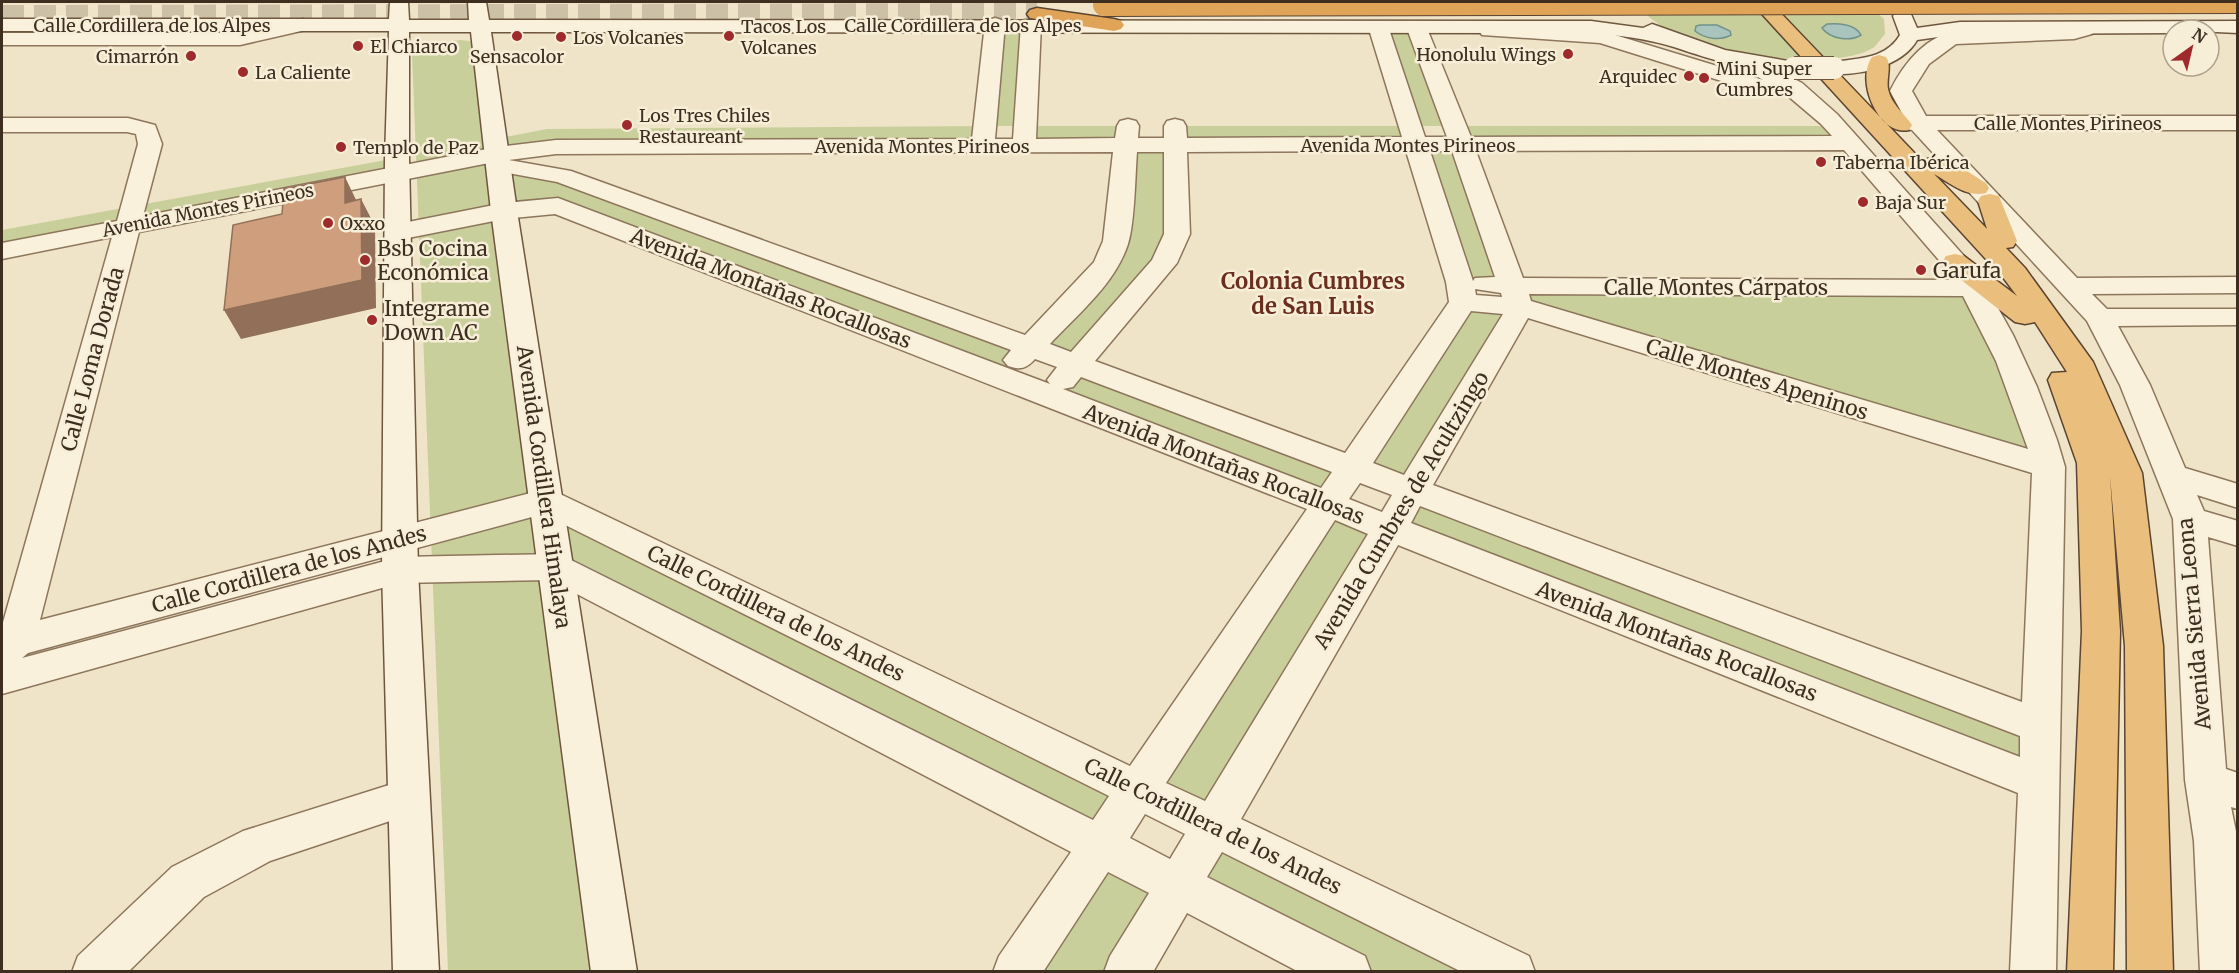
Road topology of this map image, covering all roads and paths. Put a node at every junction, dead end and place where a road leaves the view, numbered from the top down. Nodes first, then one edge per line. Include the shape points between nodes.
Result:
1 (1581, 2) edge
2 (1620, 2) edge
3 (1741, 2) edge
4 (1760, 2) edge
5 (1888, 2) edge
6 (1944, 2) edge
7 (2238, 2) edge
8 (522, 5) dead end
9 (356, 8) dead end
10 (1040, 11) edge
11 (2238, 12) edge
12 (399, 13) edge
13 (1108, 15) junction
14 (480, 21) edge
15 (995, 24) junction
16 (2, 25) edge
17 (303, 25) junction
18 (546, 25) junction
19 (1378, 26) junction
20 (1416, 26) junction
21 (1443, 26) junction
22 (2101, 26) junction
23 (1591, 27) junction
24 (2238, 27) edge
25 (1985, 28) junction
26 (1910, 35) junction
27 (2, 39) edge
28 (1670, 40) junction
29 (398, 58) junction
30 (1880, 61) junction
31 (1749, 63) junction
32 (2238, 123) edge
33 (2, 125) edge
34 (1839, 129) junction
35 (1414, 135) junction
36 (1458, 135) junction
37 (984, 136) junction
38 (1025, 136) junction
39 (1127, 136) junction
40 (1175, 136) junction
41 (1920, 138) junction
42 (2238, 141) edge
43 (497, 153) junction
44 (398, 166) junction
45 (1984, 194) junction
46 (504, 211) junction
47 (130, 216) junction
48 (2, 230) edge
49 (398, 232) junction
50 (2004, 241) junction
51 (2, 251) edge
52 (1964, 275) junction
53 (2238, 285) edge
54 (2070, 286) junction
55 (1462, 292) junction
56 (1516, 296) junction
57 (2025, 316) junction
58 (2238, 317) edge
59 (2099, 318) junction
60 (1031, 347) junction
61 (1076, 364) junction
62 (1000, 377) junction
63 (1049, 395) junction
64 (2049, 467) junction
65 (1352, 468) junction
66 (2173, 476) junction
67 (1412, 490) junction
68 (2238, 496) edge
69 (546, 501) junction
70 (1328, 505) junction
71 (2190, 519) junction
72 (1389, 529) junction
73 (2238, 534) edge
74 (401, 555) junction
75 (555, 567) junction
76 (2144, 646) junction
77 (6, 647) edge
78 (2, 679) edge
79 (2040, 726) junction
80 (2040, 783) junction
81 (2222, 786) edge
82 (1138, 789) junction
83 (408, 796) junction
84 (1213, 826) junction
85 (1101, 845) junction
86 (2227, 845) edge
87 (1178, 885) junction
88 (95, 972) edge
89 (416, 972) edge
90 (614, 972) edge
91 (1016, 972) edge
92 (1127, 972) edge
93 (1348, 972) edge
94 (1512, 972) edge
95 (2033, 972) edge
96 (2090, 972) edge
97 (2150, 972) edge
98 (2223, 972) edge

1 - 23 street via 1597,12
2 - 28 street via 1646,27
3 - 57 highway via 1905,171 1998,275
4 - 76 highway via 2015,274 2078,362 2126,473
5 - 26 street via 1906,19
6 - 25 street via 1952,14
7 - 13 highway, Calle Cordillera de los Alpes, bridge
8 - 18 street via 515,12 519,20
9 - 17 street via 338,19
10 - 13 street, Calle Cordillera de los Alpes
10 - 13 highway, Calle Cordillera de los Alpes via 1080,6
10 - 15 street, Calle Cordillera de los Alpes
10 - 38 street
11 - 13 highway, Calle Cordillera de los Alpes
12 - 14 street, Calle Cordillera de los Alpes
12 - 17 street, Calle Cordillera de los Alpes
12 - 29 street
13 - 19 street, Calle Cordillera de los Alpes
14 - 18 street, Calle Cordillera de los Alpes
14 - 29 street via 464,35 429,40
14 - 43 street, Avenida Cordillera Himalaya
15 - 18 street, Calle Cordillera de los Alpes
15 - 37 street
16 - 17 street, Calle Cordillera de los Alpes
17 - 27 street, Calle Cordillera de los Alpes via 240,39
19 - 20 street, Calle Cordillera de los Alpes
19 - 35 street
20 - 21 street, Calle Cordillera de los Alpes
20 - 36 street
21 - 23 street, Calle Cordillera de los Alpes
21 - 34 street, Calle Cordillera de los Alpes via 1602,37 1764,86 1809,105
22 - 24 street
22 - 25 street
22 - 41 street, Avenida Sierra Leona via 2074,33 1966,36 1940,43 1909,72 1901,91
23 - 28 street, Calle Cordillera de los Alpes
25 - 26 street
26 - 30 street via 1896,54
28 - 31 street
29 - 44 street
30 - 31 street, bridge via 1834,68
30 - 41 highway via 1875,80 1877,95
31 - 34 street via 1794,88
32 - 41 street, Calle Montes Pirineos
33 - 47 street, Calle Loma Dorada via 128,125 147,130 150,144
34 - 36 street, Avenida Montes Pirineos
34 - 52 street
35 - 36 street, Avenida Montes Pirineos
35 - 40 street, Avenida Montes Pirineos
35 - 55 street
36 - 56 street
37 - 38 street, Avenida Montes Pirineos
37 - 43 street, Avenida Montes Pirineos via 556,147
38 - 39 street, Avenida Montes Pirineos
39 - 40 street, Avenida Montes Pirineos
39 - 60 street via 1116,241 1107,264
40 - 61 street via 1177,234 1164,263
41 - 42 street, Calle Montes Pirineos
41 - 45 street, Avenida Sierra Leona
41 - 50 highway
43 - 44 street, Avenida Montes Pirineos
43 - 46 street, Avenida Cordillera Himalaya
43 - 60 street, Avenida Montañas Rocallosas
44 - 47 street, Avenida Montes Pirineos
44 - 49 street
45 - 50 highway
45 - 54 street, Avenida Sierra Leona
46 - 49 street, Avenida Montañas Rocallosas
46 - 62 street, Avenida Montañas Rocallosas via 558,206
46 - 69 street, Avenida Cordillera Himalaya
47 - 48 street, Avenida Montes Pirineos
47 - 51 street, Avenida Montes Pirineos
47 - 77 street, Calle Loma Dorada
49 - 74 street
50 - 76 highway via 2034,275 2099,367 2146,477
52 - 56 street, Calle Montes Cárpatos
52 - 57 highway
52 - 64 street via 2010,357 2035,417
53 - 54 street
54 - 59 street, Avenida Sierra Leona
55 - 56 street, Calle Montes Apeninos
55 - 65 street
56 - 64 street, Calle Montes Apeninos
56 - 67 street, Avenida Cumbres de Acultzingo
57 - 96 highway via 2058,364 2093,463 2101,631
58 - 59 street
59 - 66 street, Avenida Sierra Leona via 2135,385
60 - 61 street, Avenida Montañas Rocallosas
60 - 62 street
61 - 63 street
61 - 65 street, Avenida Montañas Rocallosas
62 - 63 street, Avenida Montañas Rocallosas
63 - 70 street, Avenida Montañas Rocallosas
64 - 79 street
65 - 67 street, Avenida Montañas Rocallosas
65 - 70 street
66 - 68 street
66 - 71 street, Avenida Sierra Leona
67 - 72 street, Avenida Cumbres de Acultzingo
67 - 79 street, Avenida Montañas Rocallosas
69 - 74 street, Calle Cordillera de los Andes
69 - 75 street, Avenida Cordillera Himalaya
69 - 82 street, Calle Cordillera de los Andes
70 - 72 street, Avenida Montañas Rocallosas
70 - 82 street
71 - 73 street
71 - 81 street, Avenida Sierra Leona
72 - 80 street, Avenida Montañas Rocallosas
72 - 84 street, Avenida Cumbres de Acultzingo
74 - 75 street, Calle Cordillera de los Andes
74 - 77 street, Calle Cordillera de los Andes
74 - 78 street, Calle Cordillera de los Andes
74 - 83 street
75 - 85 street, Calle Cordillera de los Andes
75 - 90 street, Avenida Cordillera Himalaya
76 - 97 highway
79 - 80 street
80 - 95 street
81 - 86 street, Avenida Sierra Leona
82 - 84 street, Calle Cordillera de los Andes
82 - 85 street
83 - 88 street via 258,846 188,882
83 - 89 street
84 - 87 street, Avenida Cumbres de Acultzingo
84 - 94 street, Calle Cordillera de los Andes
85 - 87 street, Calle Cordillera de los Andes
85 - 91 street
86 - 98 street, Avenida Sierra Leona
87 - 92 street, Avenida Cumbres de Acultzingo
87 - 93 street, Calle Cordillera de los Andes

